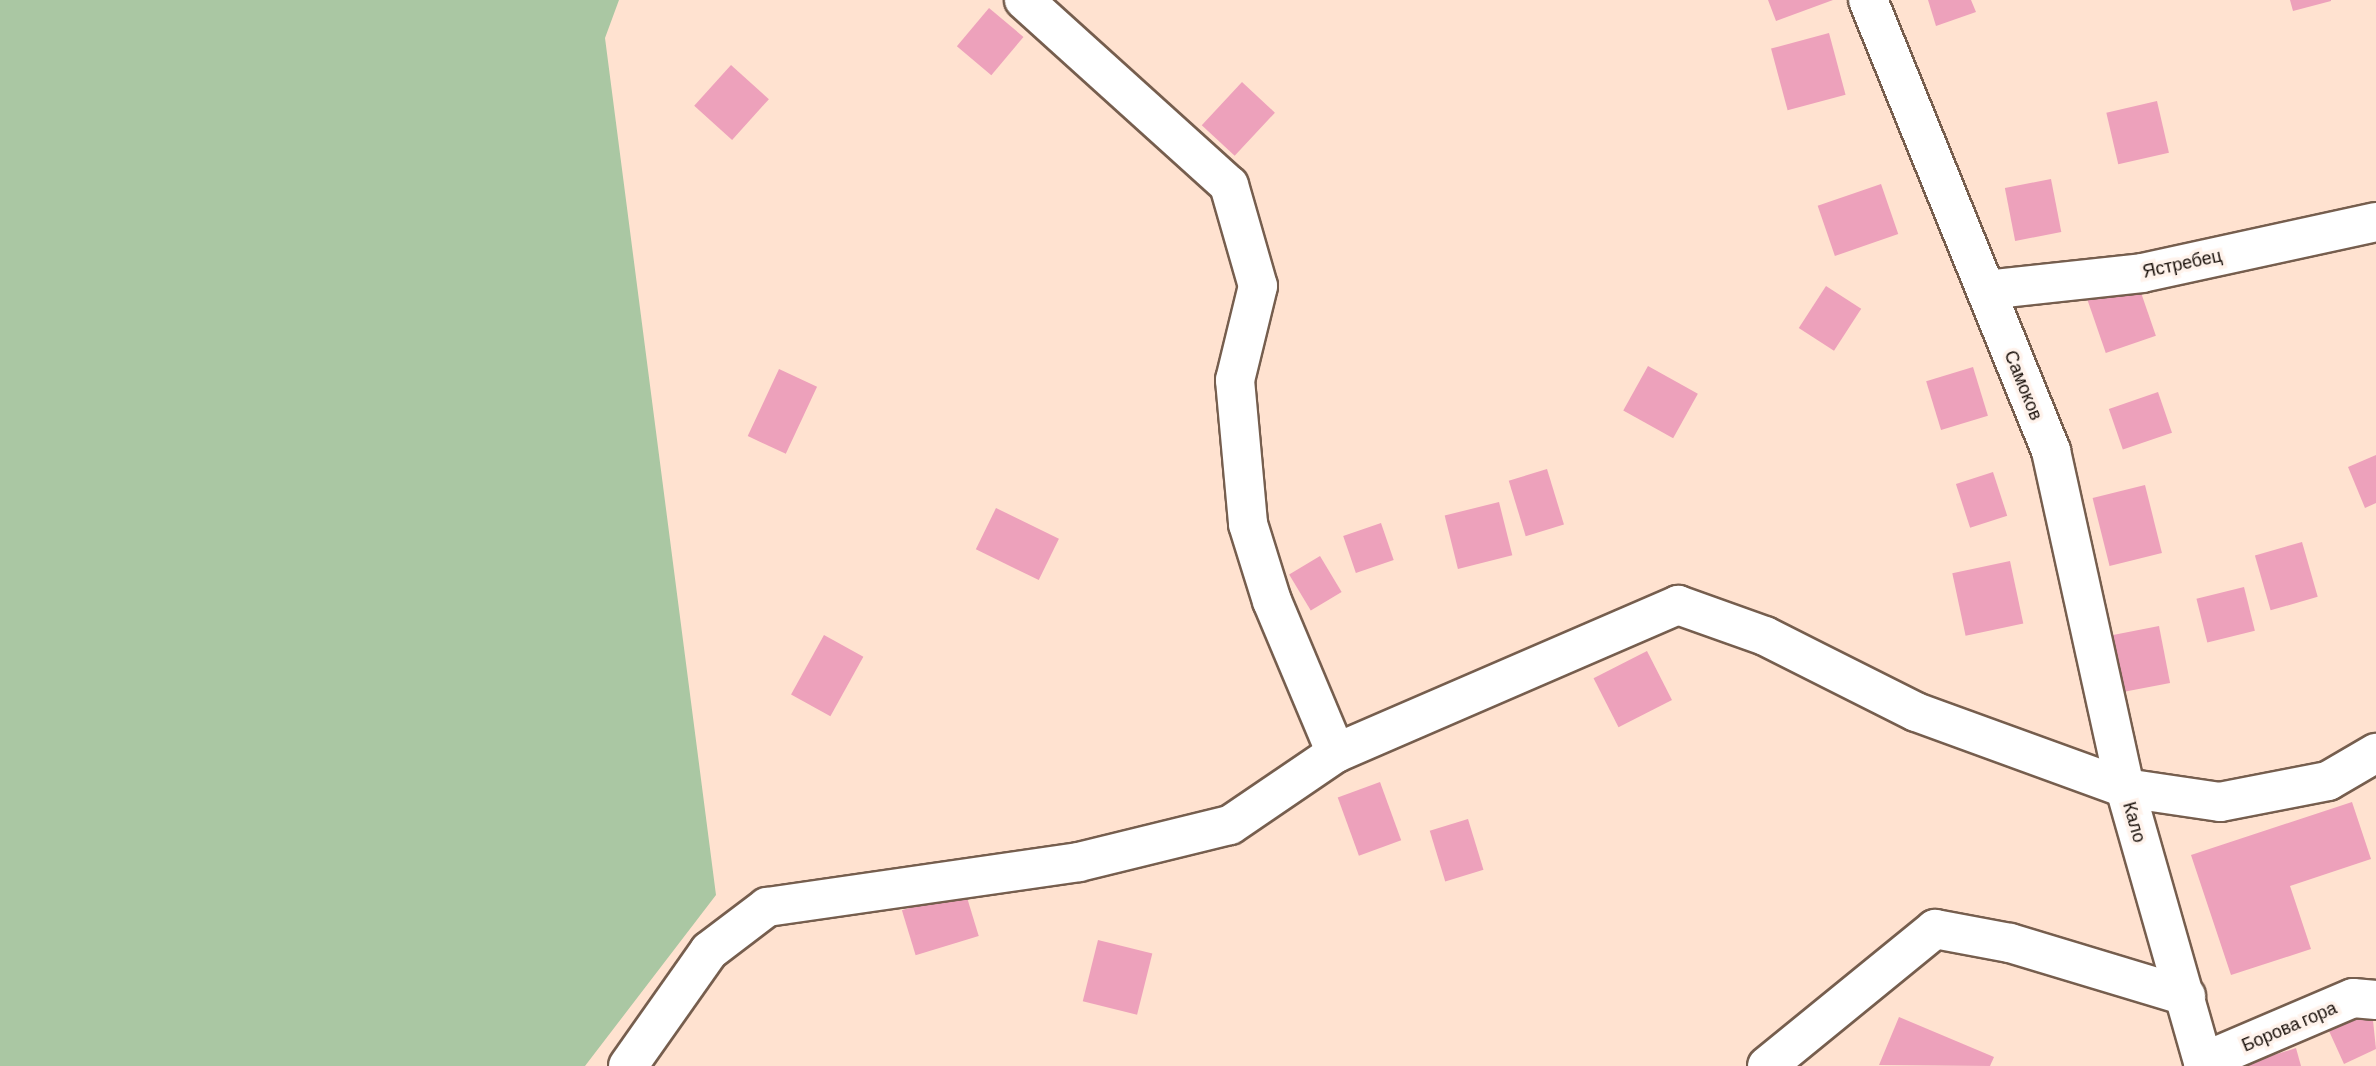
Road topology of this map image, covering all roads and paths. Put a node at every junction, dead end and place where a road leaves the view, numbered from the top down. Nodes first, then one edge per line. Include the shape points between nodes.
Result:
1 (1024, 0) edge
2 (1868, 0) edge
3 (2376, 222) edge
4 (1986, 290) junction
5 (1336, 753) junction
6 (2376, 753) edge
7 (2125, 788) junction
8 (2186, 996) junction
9 (2376, 1000) edge
10 (2203, 1064) edge
11 (628, 1066) edge
12 (1768, 1066) edge

1 - 5 street via 1229,185 1258,286 1235,380 1248,524 1272,601
2 - 4 street, Самоков
3 - 4 street, Ястребец via 2142,272
4 - 7 street, Самоков via 2051,452
5 - 7 street via 1678,605 1765,636 1916,712
5 - 11 street via 1230,825 1079,862 767,907 709,951
6 - 7 street, Кало via 2328,781 2220,802
7 - 8 street, Кало
8 - 10 street, Кало
8 - 12 street via 2010,943 1935,929
9 - 10 street, Борова гора via 2353,998

